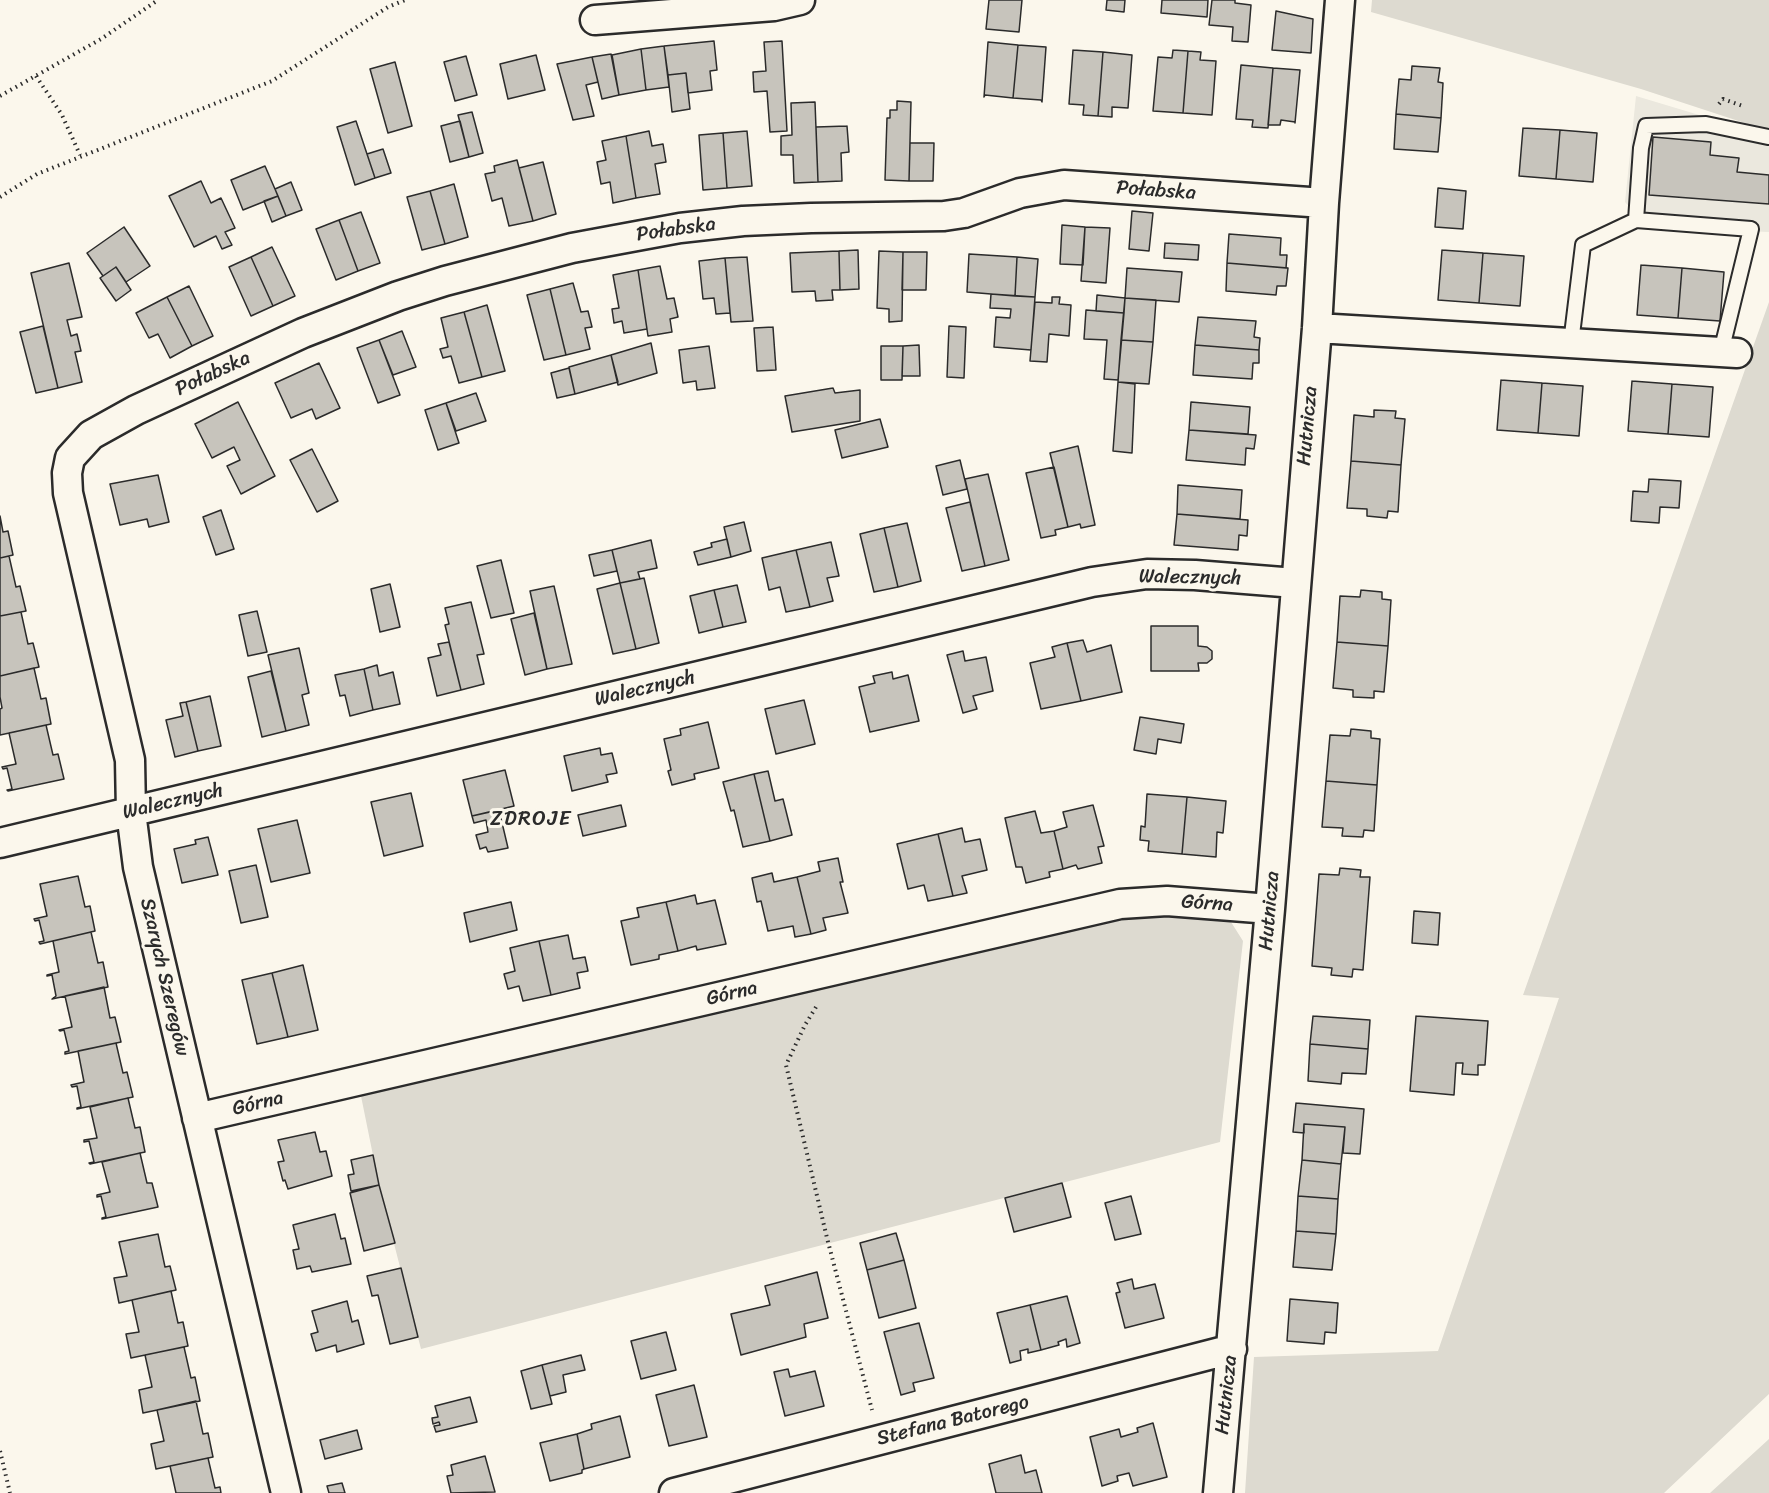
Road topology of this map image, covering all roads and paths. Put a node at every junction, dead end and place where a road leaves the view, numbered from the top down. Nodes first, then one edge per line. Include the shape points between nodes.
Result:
1 (158, 0) edge
2 (405, 0) edge
3 (800, 0) edge
4 (1340, 0) edge
5 (595, 20) dead end
6 (36, 76) junction
7 (0, 96) edge
8 (1768, 137) edge
9 (80, 155) junction
10 (0, 197) edge
11 (1324, 202) junction
12 (1636, 220) junction
13 (1317, 328) junction
14 (1571, 343) junction
15 (1729, 352) joint
16 (70, 458) joint
17 (1295, 583) junction
18 (131, 812) junction
19 (0, 843) edge
20 (1270, 909) junction
21 (840, 968) junction
22 (197, 1118) junction
23 (1232, 1349) junction
24 (879, 1440) junction
25 (0, 1451) edge
26 (10, 1493) edge
27 (286, 1493) edge
28 (674, 1493) edge
29 (1218, 1493) edge

1 - 6 path
2 - 9 path via 272,81
3 - 5 street via 774,6
4 - 11 street, Hutnicza
6 - 7 path
6 - 9 path via 62,115
8 - 12 lane via 1706,124 1646,126
9 - 10 path via 37,174
11 - 13 street, Hutnicza
11 - 16 street, Połabska via 1064,185 1020,193 944,216 743,221 572,248 445,281 303,333 136,410 91,435
12 - 14 lane via 1583,245
12 - 15 lane via 1751,229
13 - 14 street
13 - 17 street, Hutnicza
14 - 15 street
16 - 18 street, Szarych Szeregów via 68,493 130,760
17 - 18 street, Walecznych via 1147,574 1092,582
17 - 20 street, Hutnicza
18 - 19 street, Walecznych
18 - 22 street, Szarych Szeregów via 138,867
20 - 21 street, Górna via 1167,901 1120,904
20 - 23 street, Hutnicza
21 - 22 street, Górna
21 - 24 path via 786,1065
22 - 27 street, Szarych Szeregów
23 - 24 street, Stefana Batorego
23 - 29 street, Hutnicza
24 - 28 street, Stefana Batorego
25 - 26 path

